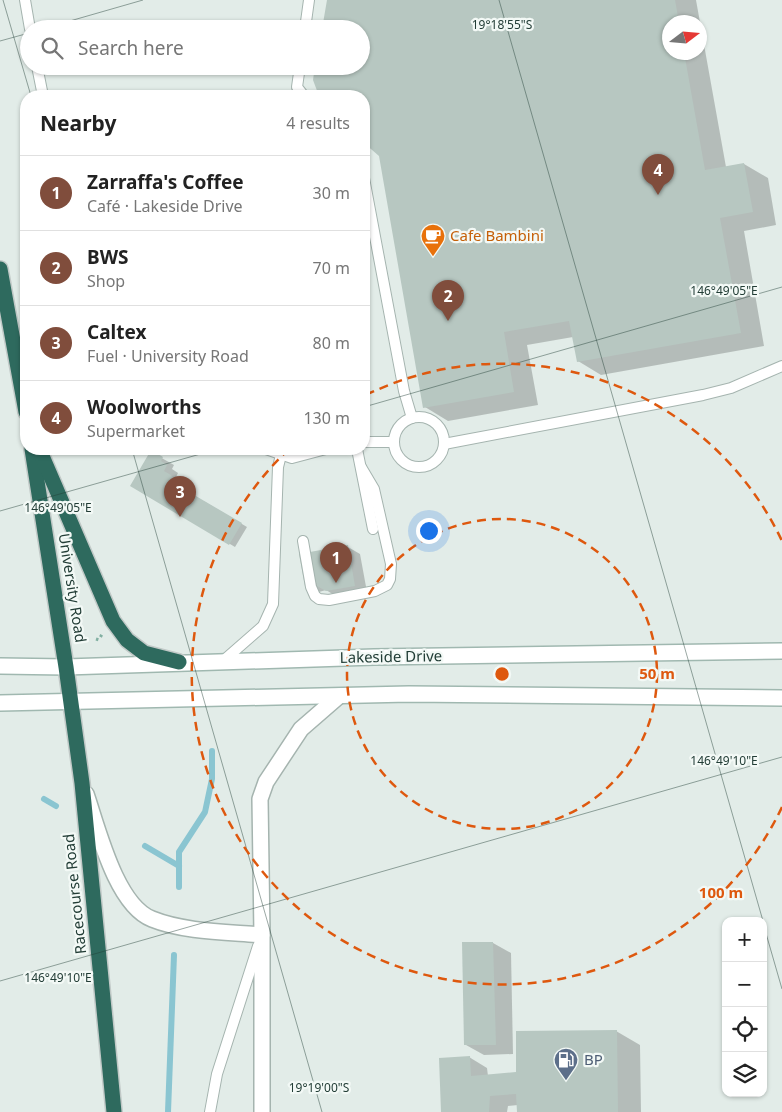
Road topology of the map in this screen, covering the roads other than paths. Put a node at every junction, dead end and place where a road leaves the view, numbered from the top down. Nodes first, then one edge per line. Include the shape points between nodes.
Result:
1 (25, 0) edge
2 (309, 0) edge
3 (28, 20) edge
4 (306, 20) edge
5 (39, 75) edge
6 (299, 75) edge
7 (42, 90) edge
8 (299, 90) edge
9 (370, 210) edge
10 (0, 269) edge
11 (782, 366) edge
12 (20, 379) edge
13 (412, 418) junction
14 (370, 442) edge
15 (394, 442) junction
16 (444, 444) junction
17 (33, 455) edge
18 (42, 455) edge
19 (281, 455) joint
20 (303, 455) edge
21 (358, 455) edge
22 (361, 467) junction
23 (373, 529) dead end
24 (304, 541) dead end
25 (782, 651) edge
26 (223, 661) junction
27 (180, 662) junction
28 (0, 666) edge
29 (66, 667) junction
30 (340, 696) junction
31 (782, 698) edge
32 (71, 702) junction
33 (0, 703) edge
34 (82, 783) junction
35 (262, 935) junction
36 (114, 1112) edge
37 (210, 1112) edge
38 (262, 1112) edge

1 - 3 lane
2 - 4 lane
5 - 7 lane
6 - 8 lane
9 - 13 lane
10 - 12 highway
11 - 16 lane via 712,393
13 - 15 lane via 399,427
13 - 16 lane via 428,418 435,423 444,436
14 - 15 lane
15 - 16 lane via 399,458 406,464 422,468 438,460
17 - 29 highway, University Road
18 - 27 highway via 113,621 127,640 144,652
19 - 20 lane via 292,458
19 - 26 lane via 273,604 263,626
21 - 22 lane
22 - 23 lane
22 - 24 lane via 374,489 391,564 387,585 375,591 319,599 311,587
25 - 26 street, Lakeside Drive
26 - 27 street, Lakeside Drive
27 - 29 street, Lakeside Drive
28 - 29 street, Lakeside Drive
29 - 32 highway, University Road
30 - 31 street
30 - 32 street
30 - 35 street via 301,729 266,782 260,799
32 - 33 street
32 - 34 highway, Racecourse Road
34 - 35 street via 117,883 135,907 151,919 190,928
34 - 36 highway, Racecourse Road
35 - 37 lane via 217,1074
35 - 38 street

